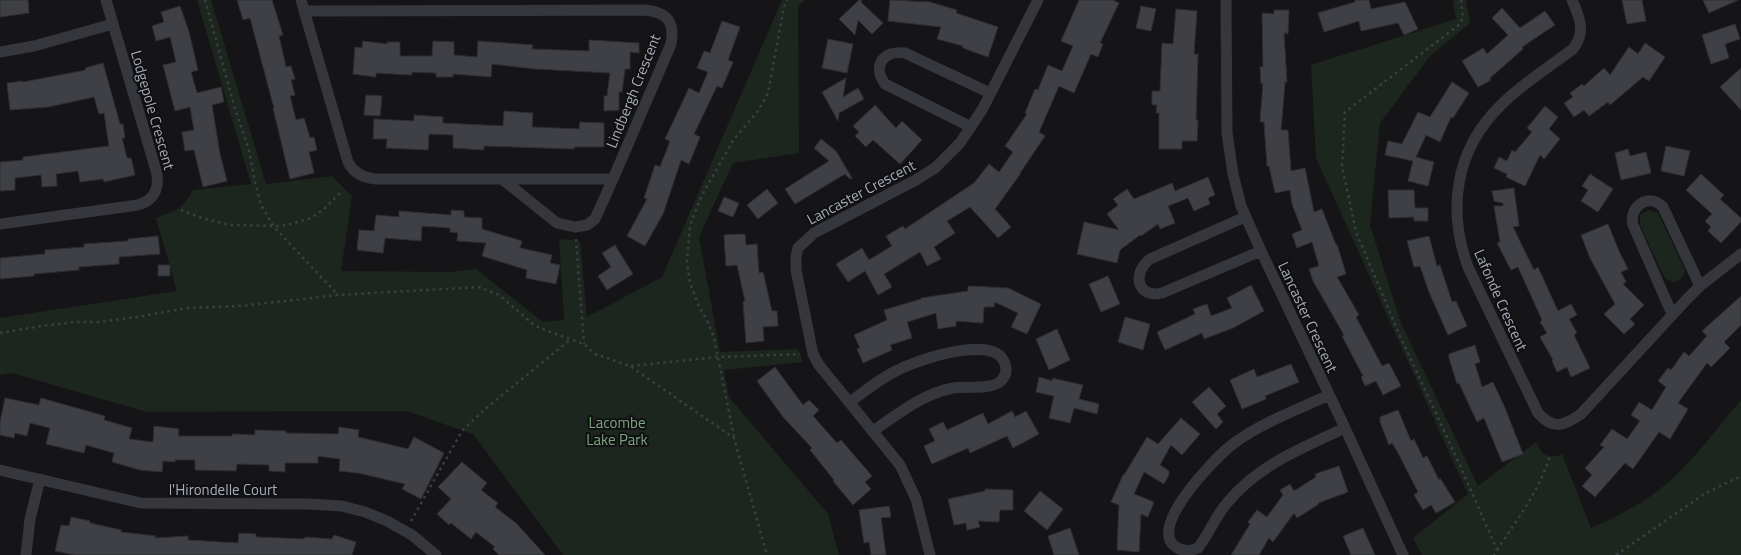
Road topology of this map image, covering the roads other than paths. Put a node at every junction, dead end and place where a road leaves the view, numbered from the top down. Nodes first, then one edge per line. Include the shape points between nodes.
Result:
1 (106, 0) edge
2 (1038, 0) edge
3 (1226, 0) edge
4 (1572, 0) edge
5 (303, 6) edge
6 (113, 24) junction
7 (0, 52) edge
8 (990, 93) junction
9 (971, 127) junction
10 (613, 179) junction
11 (502, 180) junction
12 (1245, 217) junction
13 (0, 224) edge
14 (1261, 251) junction
15 (1741, 254) edge
16 (1700, 286) junction
17 (1672, 314) junction
18 (1329, 395) junction
19 (850, 402) junction
20 (1345, 428) junction
21 (873, 431) junction
22 (0, 470) edge
23 (40, 479) junction
24 (26, 555) edge
25 (436, 555) edge
26 (930, 555) edge
27 (1403, 555) edge

1 - 6 street, Lodgepole Crescent
2 - 8 street, Lancaster Crescent
3 - 12 street, Lancaster Crescent via 1227,133 1233,174
4 - 17 street, Lafonde Crescent via 1581,25 1576,44 1500,106 1480,131 1466,158 1457,201 1457,226 1463,254 1535,407 1543,418 1555,424 1566,424 1581,414
5 - 10 street, Lindbergh Crescent via 644,10 662,14 672,28 671,44
5 - 11 street, Lindbergh Crescent via 348,162 354,170 362,176 376,179
6 - 7 street
6 - 13 street, Lodgepole Crescent via 157,174 155,194 138,205
8 - 9 street, Lancaster Crescent
8 - 9 street via 905,53 896,52 883,59 880,77 885,84
9 - 19 street, Lancaster Crescent via 935,168 814,233 798,248 796,270 813,354
10 - 11 street, Lindbergh Crescent
10 - 11 street, Lindbergh Crescent via 595,219 575,228 557,223
12 - 14 street, Lancaster Crescent
12 - 14 street, Lancaster Crescent via 1150,259 1141,267 1139,283 1150,293 1162,293
14 - 18 street, Lancaster Crescent
15 - 16 street, Lafonde Crescent
16 - 17 street, Lafonde Crescent
16 - 17 street via 1663,207 1652,201 1638,205 1632,214 1632,222
18 - 20 street, Lancaster Crescent
18 - 20 street, Lancaster Crescent via 1258,429 1219,456 1181,502 1169,527 1171,543 1182,550 1198,548 1226,504 1252,477 1280,459
19 - 21 street, Lancaster Crescent
19 - 21 street via 893,372 924,359 956,352 991,350 1004,359 1005,376 999,383 935,393 907,407
20 - 27 street, Lancaster Crescent
21 - 26 street, Lancaster Crescent via 900,465 911,486
22 - 23 street, l'Hirondelle Court
23 - 24 street via 30,519
23 - 25 street, l'Hirondelle Court via 141,504 342,506 376,515 406,531

